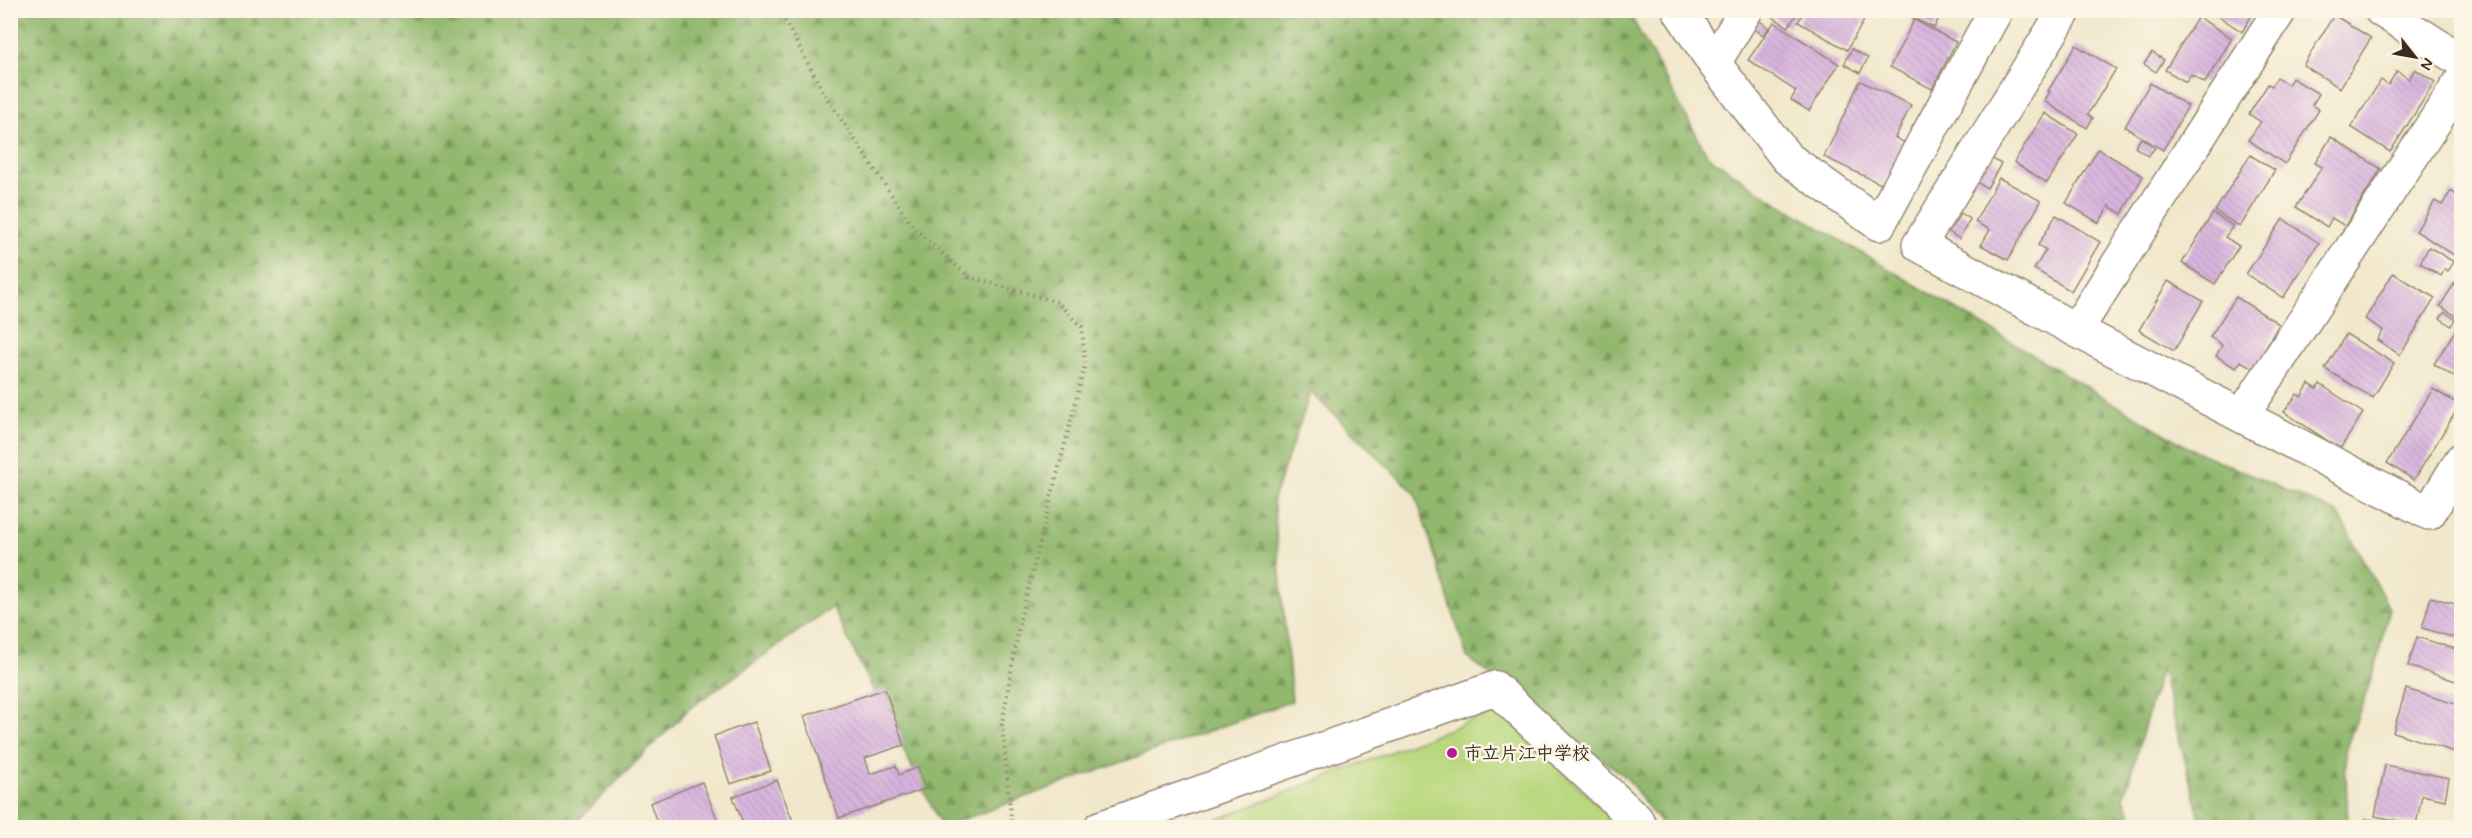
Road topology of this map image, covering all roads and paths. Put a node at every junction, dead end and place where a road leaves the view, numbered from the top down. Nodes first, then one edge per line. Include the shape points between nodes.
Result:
1 (779, 10) edge
2 (1679, 10) edge
3 (1746, 10) edge
4 (1996, 10) edge
5 (2065, 10) edge
6 (2280, 10) edge
7 (2381, 10) edge
8 (2462, 61) edge
9 (1714, 63) junction
10 (2462, 80) edge
11 (2076, 330) junction
12 (2242, 416) junction
13 (2462, 459) edge
14 (1012, 828) edge
15 (1100, 828) edge
16 (1641, 828) edge

1 - 14 path via 825,95 914,227 969,277 1057,302 1082,327 1085,365 1020,620 1002,724
2 - 9 street
3 - 9 street
4 - 9 street via 1879,224 1787,158
5 - 11 street via 1919,245
6 - 11 street
7 - 8 street
10 - 12 street
11 - 12 street
12 - 13 street via 2429,513
15 - 16 street via 1495,688 1620,803

